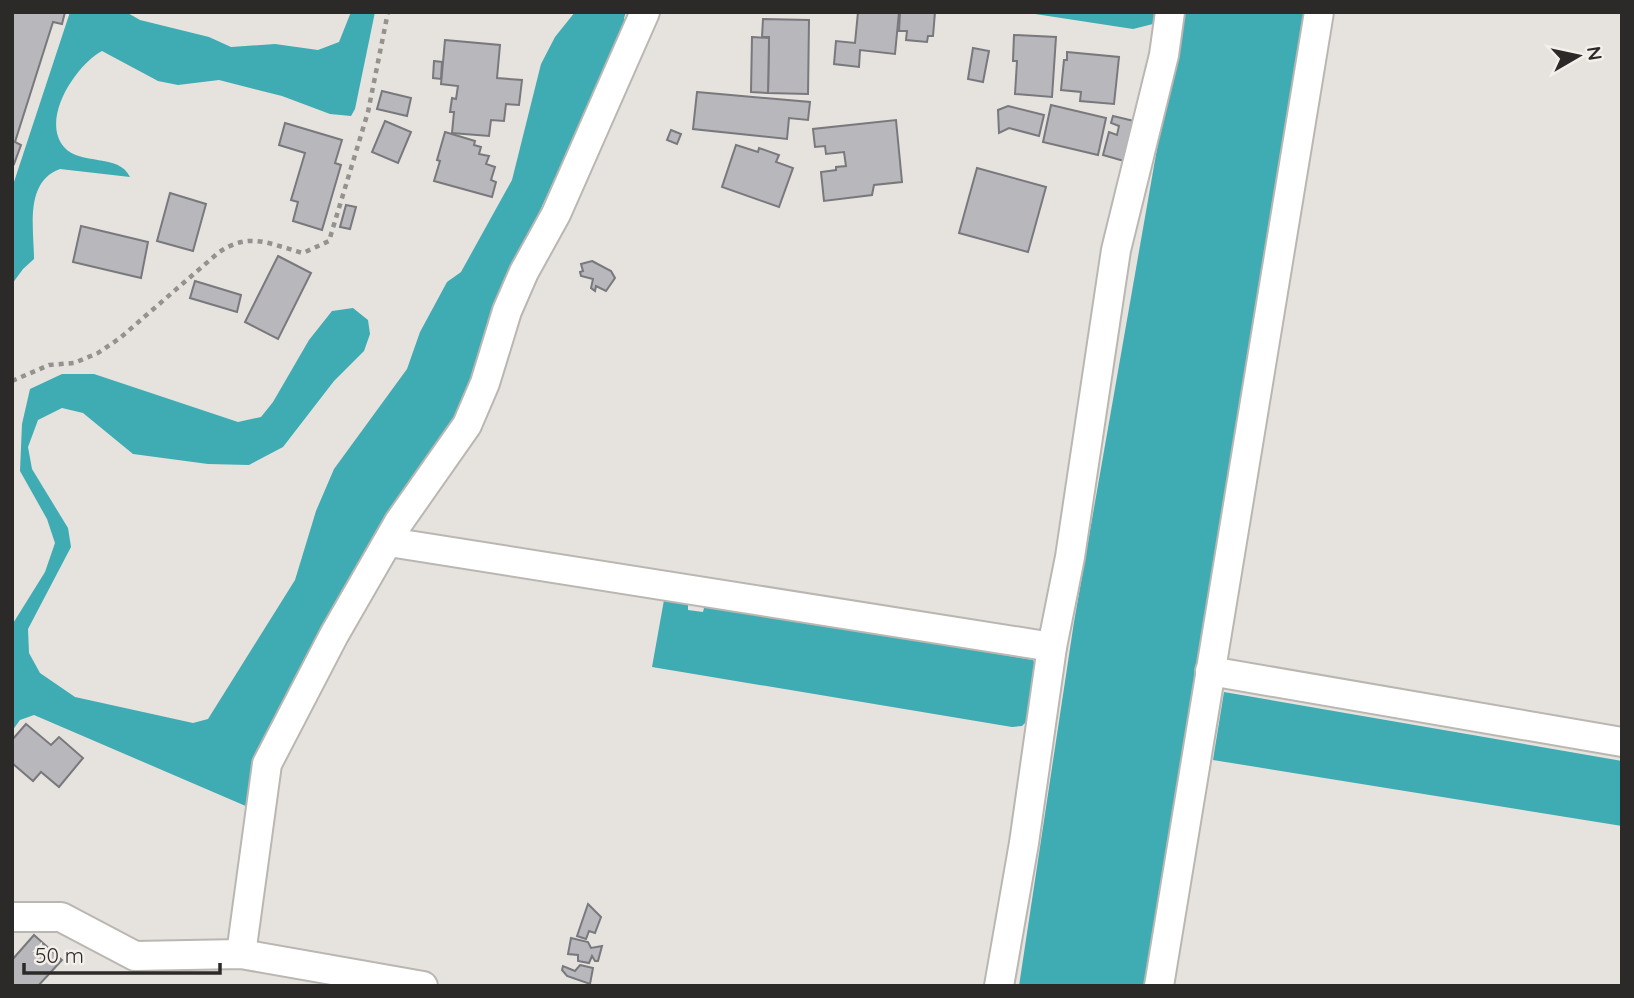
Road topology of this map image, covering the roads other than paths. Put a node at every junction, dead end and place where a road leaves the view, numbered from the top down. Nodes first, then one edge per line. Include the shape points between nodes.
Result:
1 (645, 12) edge
2 (1170, 12) edge
3 (1319, 12) edge
4 (389, 542) junction
5 (1052, 647) junction
6 (1210, 671) junction
7 (1622, 742) edge
8 (12, 917) edge
9 (240, 954) junction
10 (423, 986) edge
11 (999, 986) edge
12 (1159, 986) edge

1 - 4 street via 556,214 507,311 467,425
2 - 5 street via 1164,55 1116,250
3 - 6 street
4 - 5 street
4 - 9 street via 267,764
5 - 11 street
6 - 7 street
6 - 12 street
8 - 9 street via 61,917 135,956
9 - 10 street

